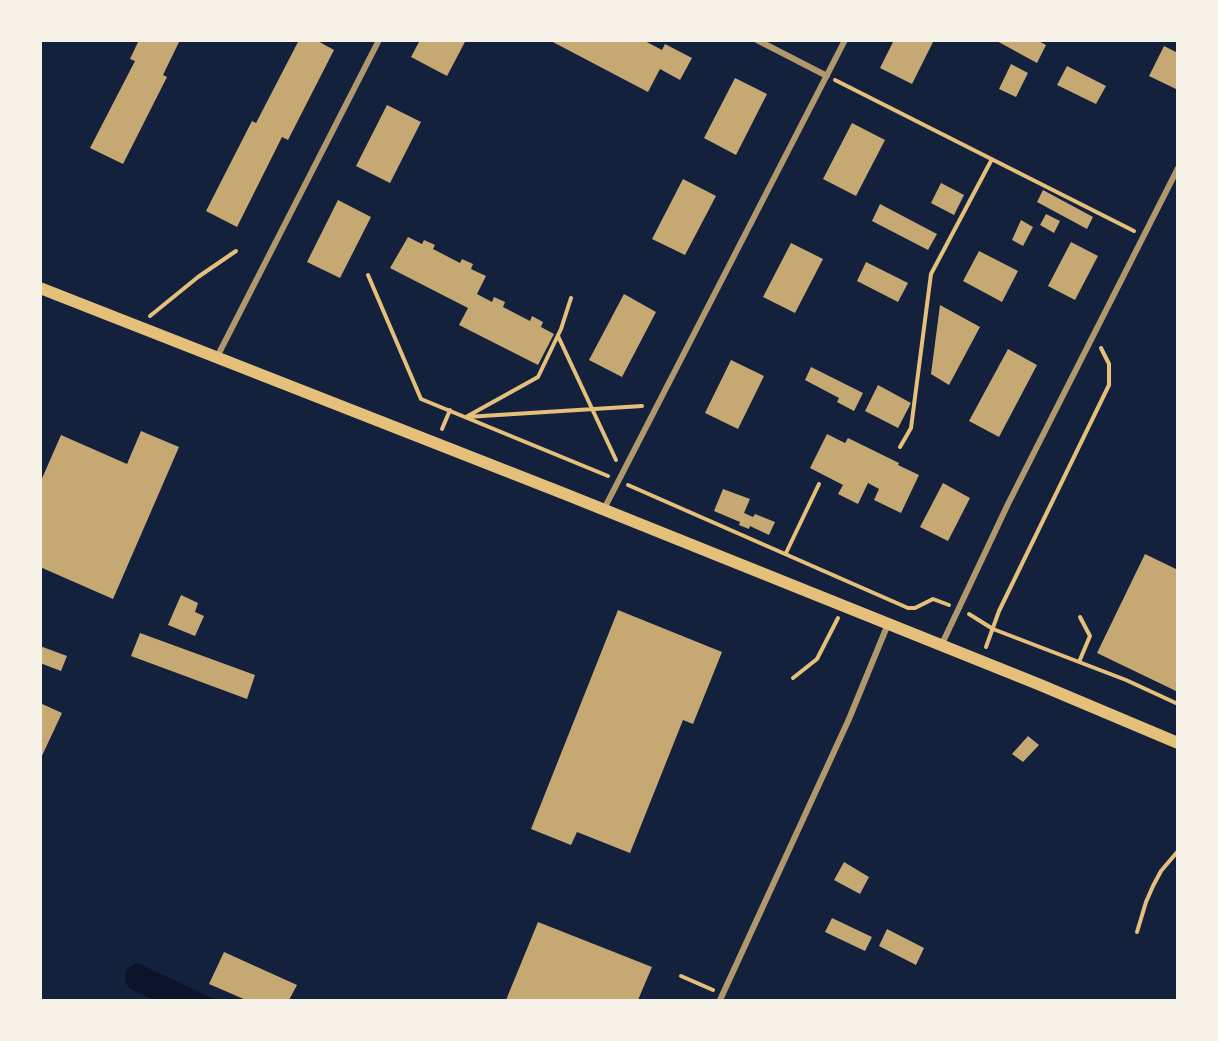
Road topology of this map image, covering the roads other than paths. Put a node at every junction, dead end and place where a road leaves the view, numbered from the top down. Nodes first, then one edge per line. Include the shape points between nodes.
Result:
1 (379, 40) edge
2 (757, 40) edge
3 (845, 40) edge
4 (827, 76) junction
5 (1178, 168) edge
6 (40, 288) edge
7 (217, 357) junction
8 (603, 510) junction
9 (888, 624) junction
10 (941, 646) junction
11 (1178, 743) edge
12 (722, 997) edge

1 - 7 street
2 - 4 street
3 - 4 street
4 - 8 street
5 - 10 street via 1008,504
6 - 7 main road
7 - 8 main road
8 - 9 main road
9 - 10 main road
9 - 12 street
10 - 11 main road

